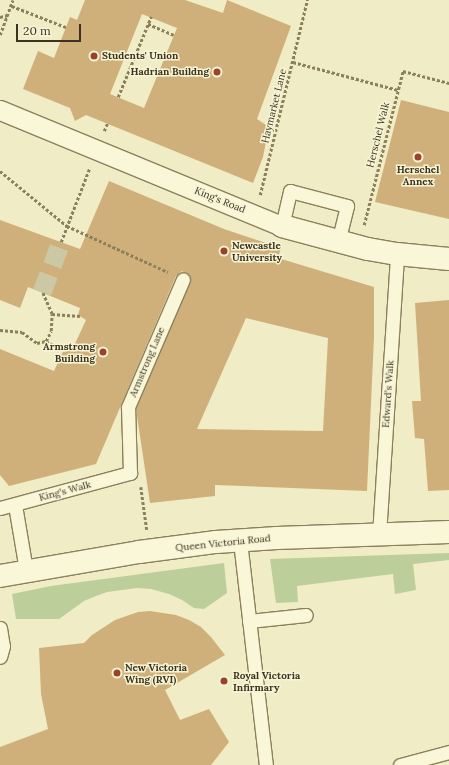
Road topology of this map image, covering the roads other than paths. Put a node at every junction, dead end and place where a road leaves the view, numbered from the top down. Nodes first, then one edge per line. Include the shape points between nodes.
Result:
1 (0, 110) edge
2 (282, 226) junction
3 (338, 242) junction
4 (397, 254) junction
5 (449, 259) edge
6 (183, 279) road end
7 (135, 476) joint
8 (14, 505) junction
9 (0, 508) edge
10 (449, 532) edge
11 (379, 534) junction
12 (240, 540) junction
13 (26, 570) junction
14 (0, 576) edge
15 (306, 615) dead end
16 (250, 622) junction
17 (0, 628) edge
18 (0, 657) edge
19 (449, 752) edge
20 (266, 765) edge
21 (400, 765) edge

1 - 2 street, King's Road
2 - 3 street, King's Road
2 - 3 lane via 290,191 347,206
3 - 4 street, King's Road
4 - 5 street, King's Road
4 - 11 lane, Edward's Walk
6 - 7 lane, Armstrong Lane via 128,407
7 - 8 lane, King's Walk
8 - 9 lane, King's Walk
8 - 13 lane
10 - 11 street, Queen Victoria Road
11 - 12 street, Queen Victoria Road
12 - 13 street, Queen Victoria Road via 139,552
12 - 16 lane
13 - 14 street, Queen Victoria Road
15 - 16 lane
16 - 20 lane
17 - 18 lane via 3,646
19 - 21 lane

